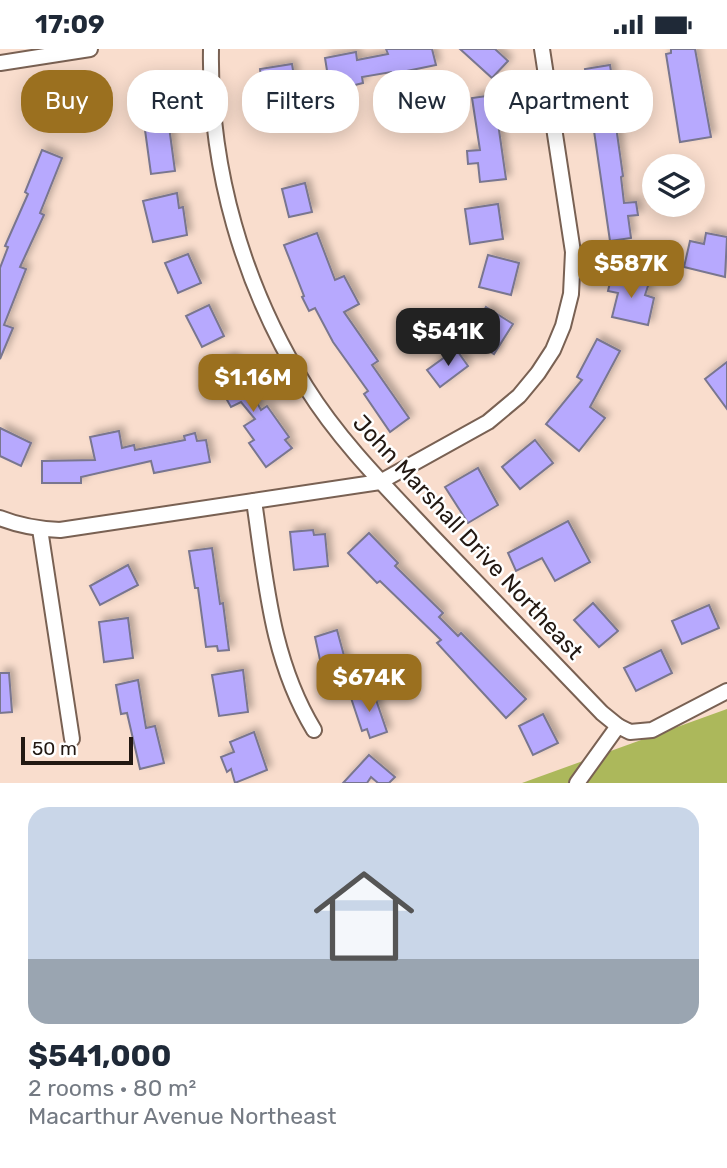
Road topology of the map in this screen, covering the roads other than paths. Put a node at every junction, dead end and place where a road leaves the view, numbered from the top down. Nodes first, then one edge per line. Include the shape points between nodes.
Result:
1 (211, 49) edge
2 (542, 49) edge
3 (85, 50) edge
4 (0, 63) edge
5 (380, 482) junction
6 (254, 501) junction
7 (0, 518) edge
8 (40, 529) junction
9 (727, 691) edge
10 (618, 726) junction
11 (314, 730) dead end
12 (72, 740) dead end
13 (577, 783) edge

1 - 5 street, John Marshall Drive Northeast via 220,167 245,261 272,326 307,388
2 - 5 street via 573,252 571,294 563,326 538,373 501,413
3 - 4 street
5 - 6 street
5 - 10 street, John Marshall Drive Northeast
6 - 8 street via 60,530
6 - 11 street via 273,627 293,691
7 - 8 street
8 - 12 street
9 - 10 street via 652,730 630,732
10 - 13 street

